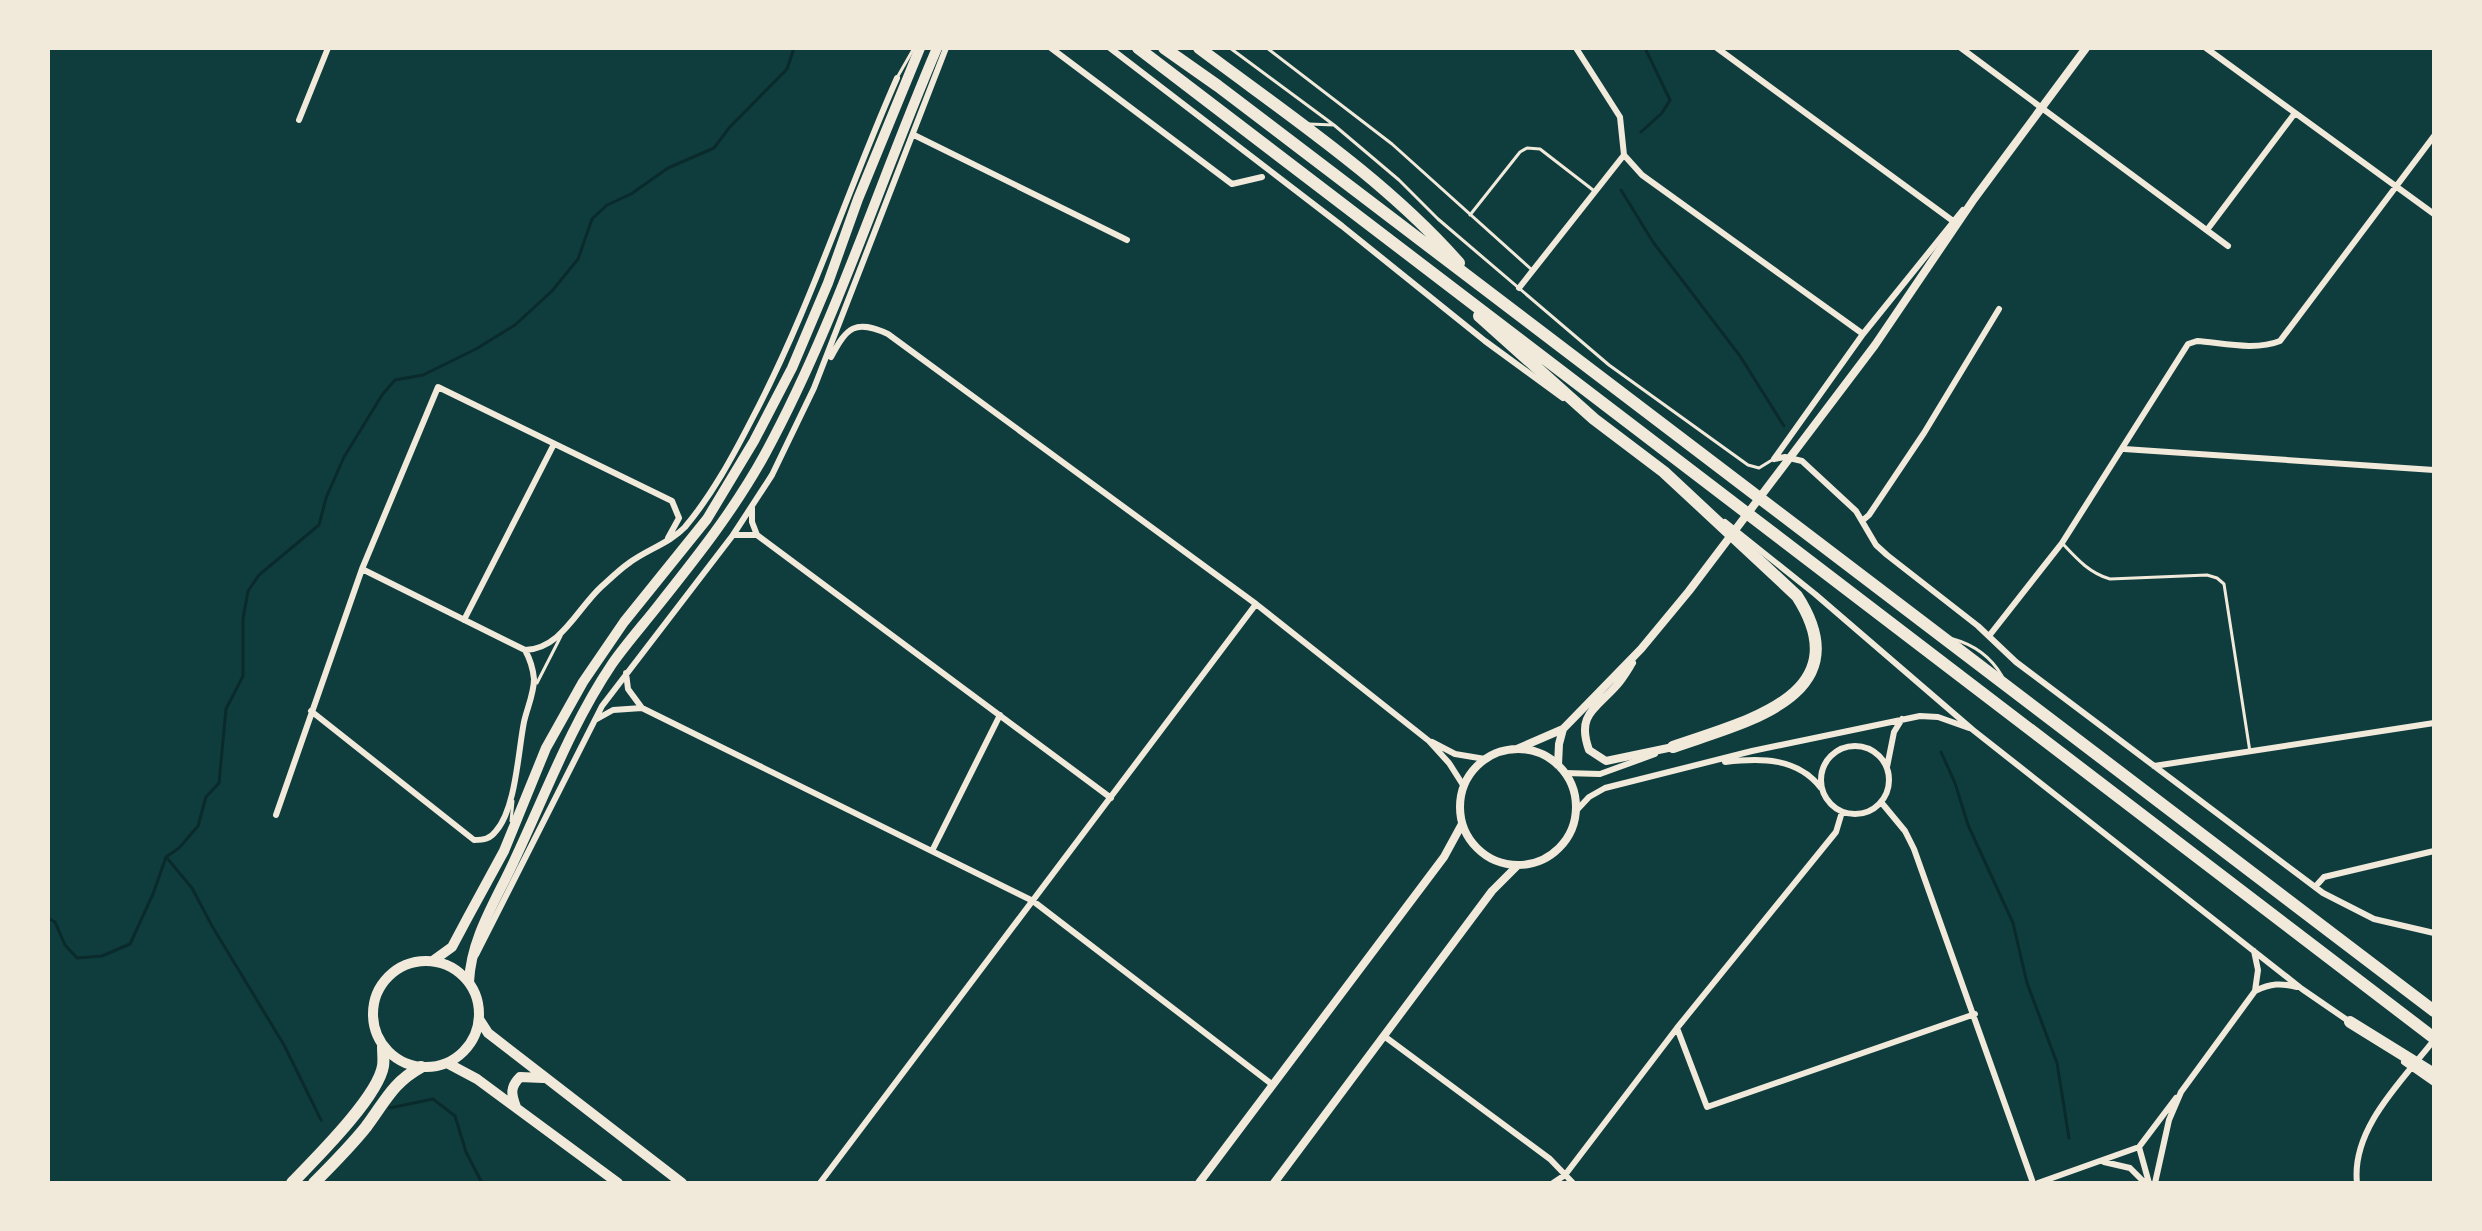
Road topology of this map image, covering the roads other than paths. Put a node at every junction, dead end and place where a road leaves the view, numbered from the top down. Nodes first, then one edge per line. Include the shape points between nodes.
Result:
1 (328, 48) edge
2 (917, 48) edge
3 (937, 48) edge
4 (946, 48) edge
5 (1051, 48) edge
6 (1110, 48) edge
7 (1138, 48) edge
8 (1164, 48) edge
9 (1178, 48) edge
10 (1199, 48) edge
11 (1230, 48) edge
12 (1267, 48) edge
13 (1576, 48) edge
14 (1717, 48) edge
15 (1961, 48) edge
16 (2086, 48) edge
17 (2206, 48) edge
18 (897, 78) joint
19 (1218, 86) junction
20 (2042, 107) junction
21 (1283, 112) junction
22 (2295, 113) junction
23 (299, 120) dead end
24 (1334, 125) junction
25 (914, 135) junction
26 (2434, 136) edge
27 (1624, 155) junction
28 (1262, 177) dead end
29 (2395, 186) junction
30 (1595, 192) junction
31 (1974, 199) junction
32 (2434, 214) edge
33 (1470, 215) junction
34 (1953, 221) junction
35 (2207, 230) junction
36 (1127, 240) dead end
37 (2228, 246) dead end
38 (1533, 271) junction
39 (1477, 283) junction
40 (1519, 288) junction
41 (1455, 290) junction
42 (1999, 309) dead end
43 (1863, 334) junction
44 (814, 388) junction
45 (1594, 419) junction
46 (554, 444) junction
47 (2124, 449) junction
48 (1774, 459) junction
49 (2434, 470) edge
50 (1664, 472) junction
51 (752, 505) junction
52 (1862, 521) junction
53 (733, 535) junction
54 (757, 535) junction
55 (665, 541) junction
56 (2062, 543) junction
57 (362, 569) junction
58 (1256, 604) junction
59 (464, 620) junction
60 (565, 629) junction
61 (1989, 636) junction
62 (1641, 649) junction
63 (525, 650) junction
64 (626, 673) junction
65 (533, 689) junction
66 (642, 708) junction
67 (311, 711) junction
68 (1000, 715) junction
69 (1902, 719) junction
70 (595, 720) junction
71 (2434, 723) edge
72 (1563, 729) junction
73 (1973, 730) junction
74 (1429, 741) junction
75 (1673, 747) junction
76 (1517, 749) junction
77 (2250, 752) junction
78 (1485, 759) junction
79 (1709, 764) junction
80 (1558, 765) junction
81 (2154, 766) junction
82 (1887, 767) junction
83 (1565, 773) junction
84 (516, 777) junction
85 (1463, 785) junction
86 (1822, 789) junction
87 (1111, 798) junction
88 (1881, 802) junction
89 (1575, 812) junction
90 (1842, 812) junction
91 (276, 815) dead end
92 (1462, 824) junction
93 (509, 837) junction
94 (932, 851) junction
95 (2434, 851) edge
96 (1517, 866) junction
97 (2315, 887) junction
98 (1033, 901) junction
99 (2434, 933) edge
100 (2253, 950) junction
101 (434, 960) junction
102 (470, 964) junction
103 (469, 982) junction
104 (2302, 989) junction
105 (2255, 991) junction
106 (2434, 1011) edge
107 (1975, 1014) junction
108 (479, 1019) junction
109 (2350, 1022) junction
110 (1677, 1028) junction
111 (1384, 1036) junction
112 (2434, 1039) edge
113 (383, 1047) junction
114 (447, 1063) junction
115 (421, 1067) junction
116 (2434, 1074) edge
117 (543, 1078) junction
118 (2434, 1083) edge
119 (1273, 1085) junction
120 (2181, 1092) junction
121 (516, 1108) junction
122 (2139, 1147) junction
123 (2100, 1161) junction
124 (1565, 1175) junction
125 (292, 1183) edge
126 (314, 1183) edge
127 (618, 1183) edge
128 (682, 1183) edge
129 (820, 1183) edge
130 (1199, 1183) edge
131 (1274, 1183) edge
132 (1553, 1183) edge
133 (1573, 1183) edge
134 (2036, 1183) edge
135 (2150, 1183) edge
136 (2357, 1183) edge

1 - 23 street
2 - 18 lane
2 - 93 main road via 792,368 725,492 583,682 546,748
3 - 102 main road via 829,321 764,457 727,518 587,703 475,941
4 - 25 street
5 - 28 street via 1232,184
6 - 45 street via 1485,341
7 - 41 highway
8 - 19 highway
9 - 19 highway
10 - 21 highway
11 - 24 lane
12 - 33 lane via 1392,144
13 - 27 street via 1620,117
14 - 34 street
15 - 20 street
16 - 20 street
17 - 22 street
18 - 55 street via 770,385 712,490 684,528
19 - 39 highway
20 - 31 street
20 - 35 street
21 - 24 lane via 1310,124
21 - 39 highway via 1368,176 1443,244
22 - 29 street
22 - 35 street
24 - 40 lane
25 - 36 street
25 - 44 street
26 - 29 street
27 - 30 street
27 - 43 street via 1642,175
29 - 32 street
29 - 47 street via 2280,341 2257,346 2188,344
30 - 33 lane via 1540,149 1527,148
30 - 38 street
31 - 34 street
31 - 62 street via 1875,345
33 - 38 lane
34 - 43 street
35 - 37 street
38 - 40 street
39 - 106 highway
40 - 48 lane via 1609,365 1748,465 1759,468
41 - 45 highway
41 - 112 highway
42 - 52 street via 1924,433
43 - 48 street
44 - 51 street
44 - 58 street via 842,335 856,326 888,334
45 - 50 highway
46 - 55 street via 672,501 679,518
46 - 57 street via 438,387
46 - 59 street
47 - 49 street
47 - 56 street
48 - 52 street via 1802,461
50 - 73 street
50 - 75 highway via 1797,596 1815,642 1808,675 1784,704
51 - 53 street
51 - 54 street
52 - 61 street via 1887,555
53 - 54 street
53 - 64 street
54 - 68 street
55 - 60 street via 618,572
56 - 61 street
56 - 77 lane via 2082,564 2110,579 2207,575 2224,584
57 - 59 street
57 - 67 street
58 - 74 street
58 - 87 street
59 - 63 street
60 - 63 street via 539,650
60 - 65 lane
61 - 81 street
62 - 72 street
62 - 75 street via 1618,684 1587,714 1585,739 1589,750 1606,761
63 - 65 street
64 - 66 street via 628,689
64 - 70 street
65 - 84 street
66 - 70 street via 613,710
66 - 94 street
67 - 84 street via 474,840 486,840 503,820
67 - 91 street
68 - 87 street
68 - 94 street
69 - 73 street via 1938,717
69 - 79 street
69 - 82 street
70 - 102 street
71 - 77 street
72 - 76 street
72 - 80 street
73 - 100 street
74 - 78 street via 1455,754
74 - 85 street
75 - 83 street via 1600,774
76 - 78 street
76 - 80 street via 1532,750
77 - 81 street
78 - 85 street
79 - 86 street via 1757,759 1784,763 1812,777
79 - 89 street via 1605,788
80 - 83 street
81 - 97 street
82 - 86 street via 1879,754 1851,745 1826,760
82 - 88 street via 1888,791
83 - 89 street via 1573,787
84 - 93 lane
85 - 92 street
86 - 90 street
87 - 98 street
88 - 90 street via 1870,811
88 - 107 street via 1914,849
89 - 96 street via 1566,840 1550,856
90 - 110 street via 1836,832
92 - 96 street via 1483,854
92 - 119 street via 1444,857
93 - 101 main road via 452,947
94 - 98 street
95 - 97 street via 2324,877
96 - 111 street via 1492,891
97 - 99 street via 2374,919
98 - 119 street
98 - 129 street
100 - 104 street
100 - 105 street via 2258,970
101 - 103 main road
101 - 113 main road via 413,961 393,970 379,986 373,1028
102 - 103 main road
103 - 108 main road
104 - 105 street via 2282,983
104 - 109 street
105 - 120 street
107 - 110 street via 1707,1107
107 - 134 street
108 - 114 main road via 474,1037
108 - 117 main road via 488,1033
109 - 116 highway
109 - 118 street
110 - 124 street
111 - 124 street
111 - 131 street
112 - 136 street via 2364,1137
113 - 115 main road via 400,1061
113 - 125 highway via 376,1084
114 - 115 main road
114 - 121 main road
115 - 126 highway via 402,1077
117 - 121 main road via 520,1077 513,1084
117 - 128 main road
119 - 130 street
120 - 122 street
120 - 135 street
121 - 127 main road
122 - 123 street
122 - 135 street
123 - 134 street
123 - 135 street via 2130,1168
124 - 132 street
124 - 133 street

